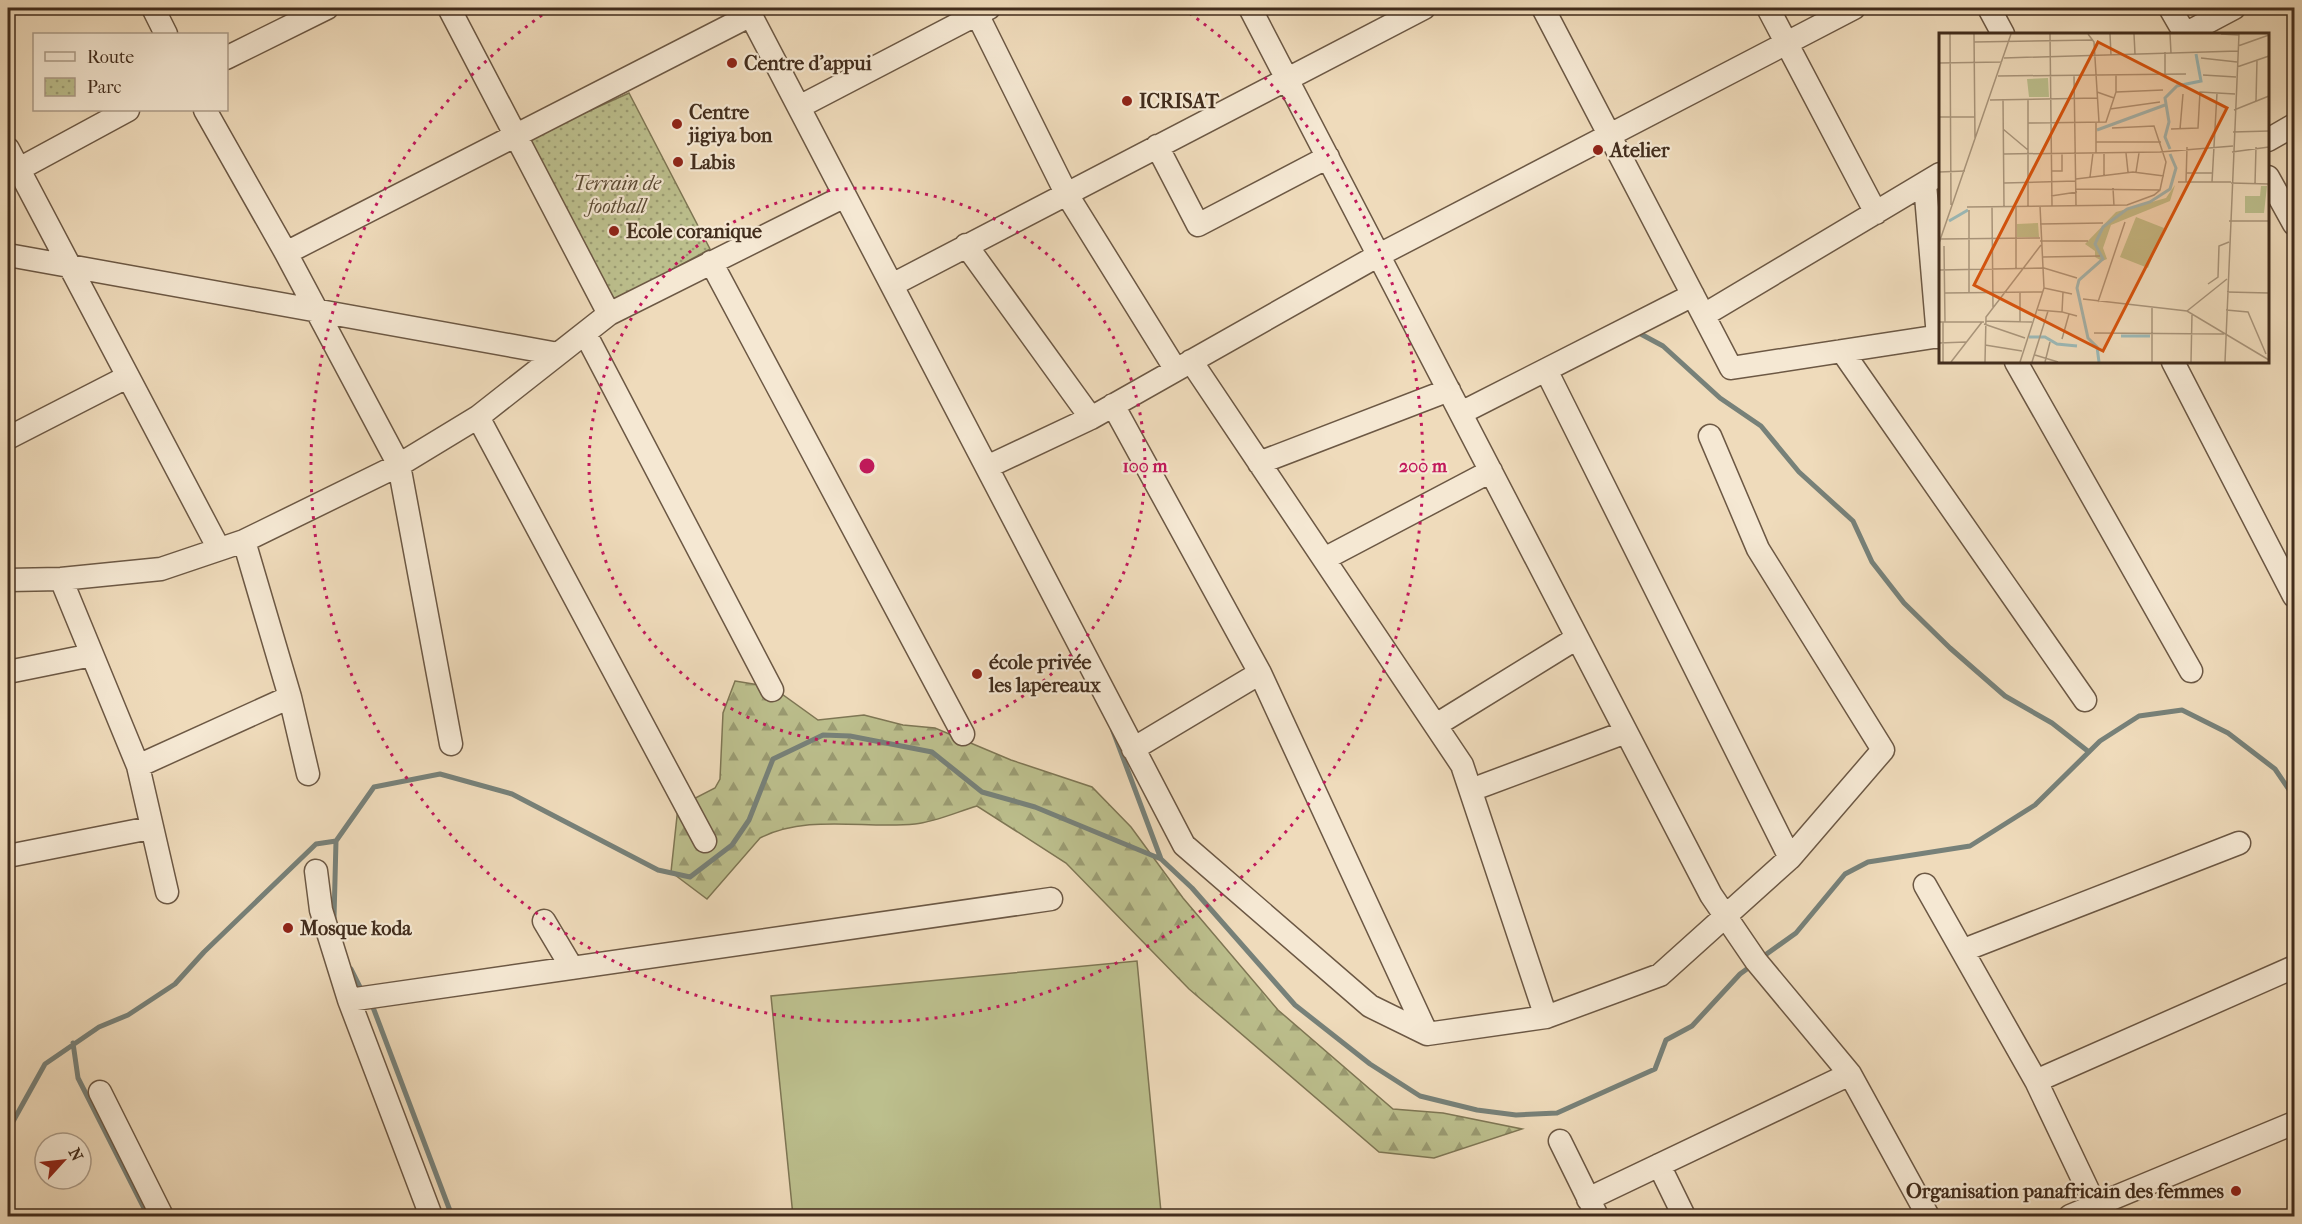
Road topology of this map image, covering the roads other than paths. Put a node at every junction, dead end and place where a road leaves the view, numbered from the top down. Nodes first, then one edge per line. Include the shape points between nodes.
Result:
1 (153, 8) edge
2 (327, 8) edge
3 (449, 8) edge
4 (1250, 8) edge
5 (1424, 8) edge
6 (1543, 8) edge
7 (1768, 8) edge
8 (1854, 8) edge
9 (1989, 8) edge
10 (2170, 8) edge
11 (2234, 8) edge
12 (980, 10) edge
13 (749, 11) edge
14 (166, 33) edge
15 (2002, 33) edge
16 (2184, 33) edge
17 (2187, 33) edge
18 (1787, 43) junction
19 (228, 57) edge
20 (1287, 78) junction
21 (799, 107) junction
22 (126, 111) edge
23 (206, 111) edge
24 (2295, 125) edge
25 (516, 135) junction
26 (1610, 135) junction
27 (2269, 140) edge
28 (1157, 146) junction
29 (8, 149) edge
30 (1328, 157) junction
31 (13, 172) edge
32 (1933, 179) edge
33 (2269, 179) edge
34 (1066, 193) junction
35 (845, 196) junction
36 (1876, 213) junction
37 (2295, 224) edge
38 (966, 245) junction
39 (286, 253) junction
40 (8, 255) edge
41 (1378, 255) junction
42 (711, 262) junction
43 (69, 266) junction
44 (892, 285) junction
45 (1693, 295) junction
46 (318, 312) junction
47 (609, 314) junction
48 (1939, 314) edge
49 (1704, 315) junction
50 (585, 333) junction
51 (1939, 337) edge
52 (1842, 351) junction
53 (558, 354) junction
54 (2017, 363) edge
55 (2174, 363) edge
56 (1184, 366) junction
57 (1546, 370) junction
58 (127, 377) junction
59 (1449, 390) junction
60 (1113, 405) junction
61 (1461, 413) junction
62 (478, 417) junction
63 (1091, 418) junction
64 (1710, 436) dead end
65 (8, 438) edge
66 (1259, 463) junction
67 (399, 465) junction
68 (987, 467) junction
69 (1491, 471) junction
70 (244, 541) junction
71 (219, 549) junction
72 (1324, 559) junction
73 (61, 579) junction
74 (8, 580) edge
75 (2295, 596) edge
76 (1577, 638) junction
77 (92, 655) junction
78 (2191, 670) dead end
79 (8, 672) edge
80 (1260, 673) junction
81 (772, 690) dead end
82 (290, 697) junction
83 (2085, 700) dead end
84 (1436, 726) junction
85 (1626, 732) junction
86 (963, 734) dead end
87 (451, 744) dead end
88 (1133, 749) junction
89 (138, 766) junction
90 (308, 774) dead end
91 (1471, 790) junction
92 (150, 828) junction
93 (705, 841) dead end
94 (2239, 843) dead end
95 (8, 856) edge
96 (1790, 858) junction
97 (316, 871) dead end
98 (1925, 885) dead end
99 (167, 892) dead end
100 (1051, 899) dead end
101 (1724, 915) junction
102 (544, 921) dead end
103 (1964, 950) junction
104 (2295, 967) edge
105 (572, 968) junction
106 (349, 1000) junction
107 (1546, 1017) junction
108 (1427, 1034) junction
109 (1850, 1074) junction
110 (2036, 1081) junction
111 (100, 1092) dead end
112 (2295, 1123) edge
113 (1560, 1141) dead end
114 (1659, 1165) junction
115 (2096, 1207) junction
116 (1593, 1208) edge
117 (162, 1216) edge
118 (431, 1216) edge
119 (1684, 1216) edge
120 (1928, 1216) edge
121 (2070, 1216) edge

1 - 14 street
2 - 19 street
3 - 25 street
4 - 20 street
5 - 20 street
6 - 26 street
7 - 18 street
8 - 18 street
9 - 15 street
10 - 16 street
11 - 17 street
12 - 21 street
12 - 34 street
13 - 21 street
13 - 25 street
18 - 26 street
18 - 36 street
20 - 28 street
20 - 30 street
21 - 35 street
22 - 31 street
23 - 39 street
24 - 27 street
25 - 39 street
25 - 47 street
26 - 41 street
26 - 45 street
28 - 30 street via 1198,225
28 - 34 street
29 - 31 street
30 - 41 street
31 - 43 street
32 - 36 street
32 - 48 street
33 - 37 street
34 - 38 street
34 - 56 street
35 - 42 street
35 - 44 street
36 - 49 street
38 - 44 street
38 - 63 street
39 - 46 street
40 - 43 street
41 - 56 street
41 - 59 street
42 - 47 street
42 - 86 street
43 - 46 street
43 - 58 street
44 - 68 street
45 - 49 street
45 - 57 street
46 - 53 street
46 - 67 street
47 - 50 street
49 - 52 street via 1731,368
50 - 53 street
50 - 81 street
51 - 52 street
52 - 83 street
53 - 62 street
54 - 78 street
55 - 75 street
56 - 60 street
56 - 66 street
57 - 61 street
57 - 96 street
58 - 65 street
58 - 71 street
59 - 61 street
59 - 66 street
60 - 63 street
60 - 80 street
61 - 69 street
62 - 67 street
62 - 93 street
63 - 68 street
64 - 96 street via 1758,549 1883,750
66 - 72 street
67 - 70 street
67 - 87 street
68 - 88 street
69 - 72 street
69 - 76 street
70 - 71 street
70 - 82 street
71 - 73 street via 161,569
72 - 84 street
73 - 74 street
73 - 77 street
76 - 84 street
76 - 85 street
77 - 79 street
77 - 89 street
80 - 88 street
80 - 108 street
82 - 89 street
82 - 90 street
84 - 91 street via 1462,765
85 - 91 street
85 - 101 street
88 - 108 street via 1184,845 1370,1006
89 - 92 street
91 - 107 street
92 - 95 street
92 - 99 street
94 - 103 street
96 - 101 street
97 - 106 street via 321,910
98 - 103 street
100 - 105 street
101 - 107 street via 1660,975
101 - 109 street via 1756,961
102 - 105 street
103 - 110 street
104 - 110 street
105 - 106 street
106 - 118 street
107 - 108 street
109 - 114 street
109 - 120 street
110 - 115 street
111 - 117 street
112 - 115 street
113 - 116 street
114 - 116 street
114 - 119 street
115 - 121 street

